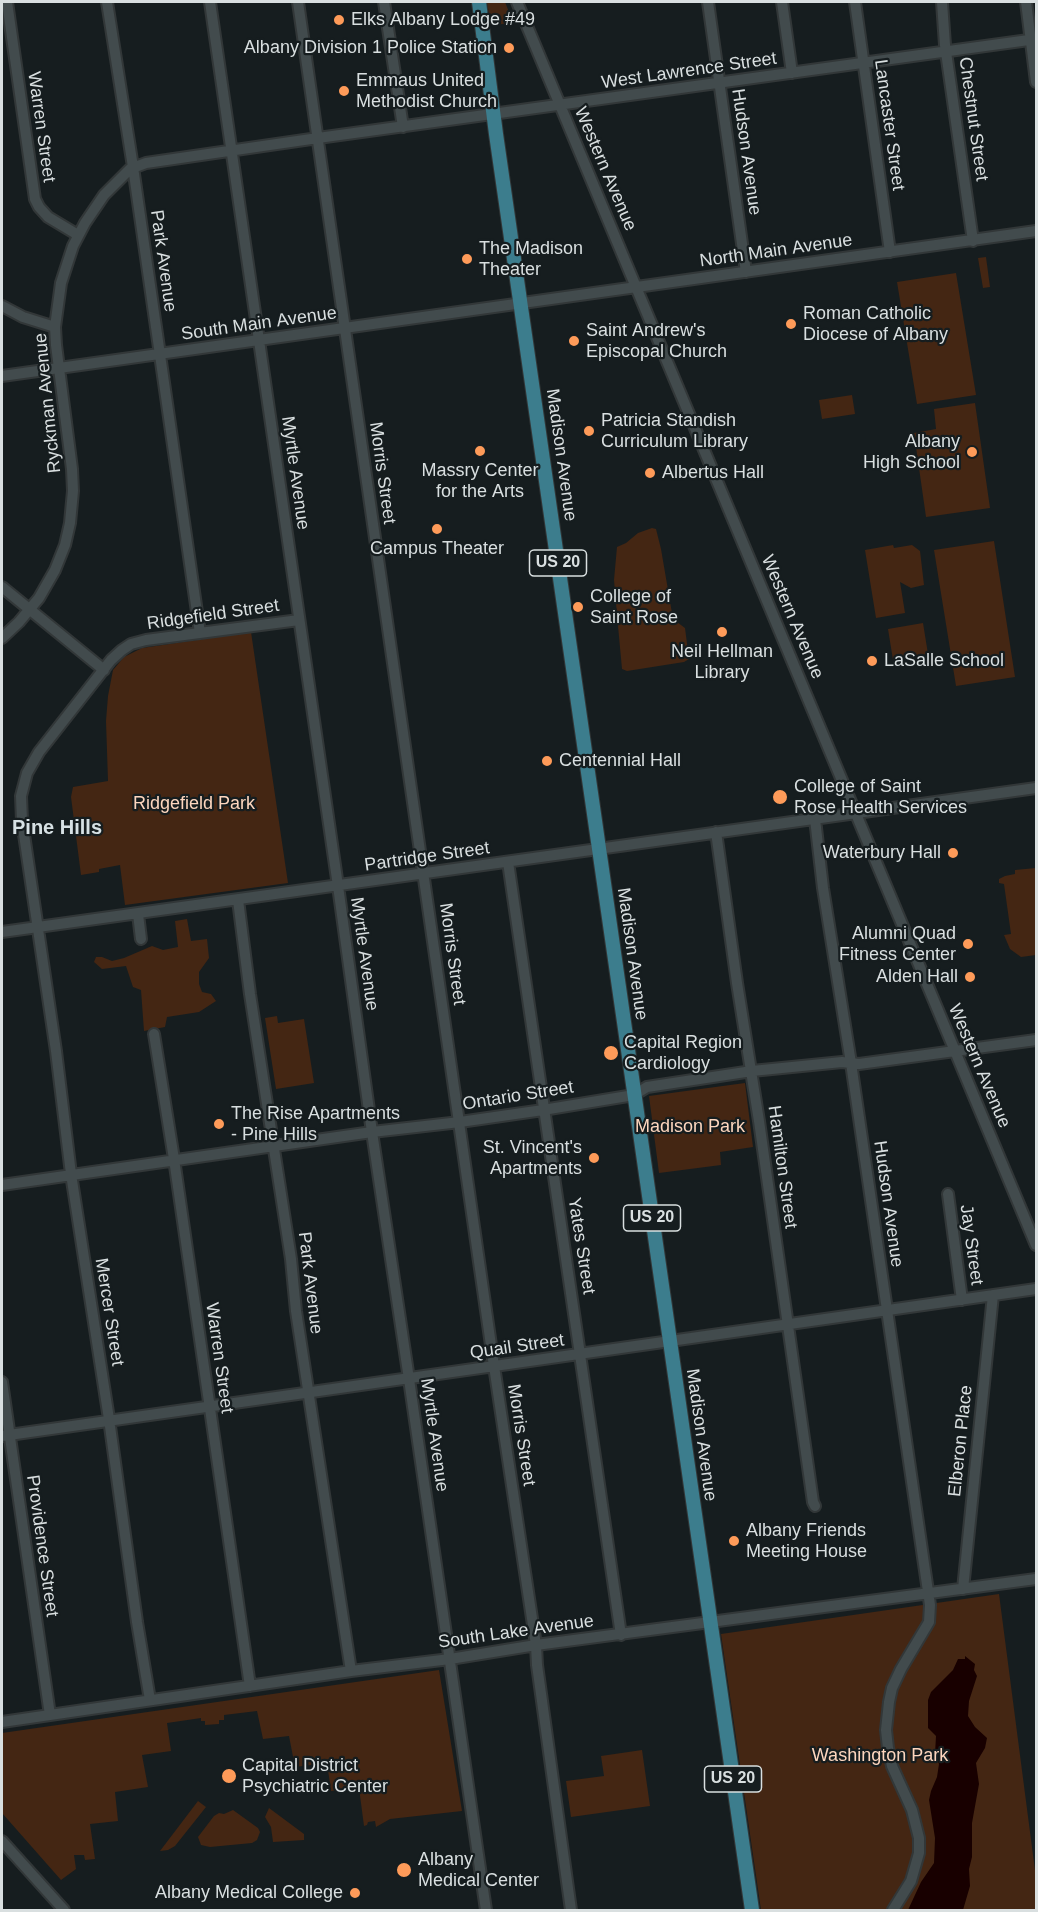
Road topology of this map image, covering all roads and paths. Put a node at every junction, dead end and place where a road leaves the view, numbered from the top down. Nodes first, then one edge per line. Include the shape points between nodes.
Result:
1 (2, 2) edge
2 (7, 2) edge
3 (107, 2) edge
4 (210, 2) edge
5 (298, 2) edge
6 (384, 2) edge
7 (479, 2) edge
8 (517, 2) edge
9 (708, 2) edge
10 (782, 2) edge
11 (855, 2) edge
12 (942, 2) edge
13 (1026, 2) edge
14 (1034, 40) edge
15 (946, 52) junction
16 (864, 63) junction
17 (792, 73) junction
18 (1036, 82) edge
19 (720, 84) junction
20 (561, 105) junction
21 (494, 115) junction
22 (403, 127) junction
23 (318, 138) junction
24 (232, 151) junction
25 (133, 167) junction
26 (1036, 231) edge
27 (78, 235) junction
28 (974, 241) junction
29 (890, 252) junction
30 (746, 272) junction
31 (637, 287) junction
32 (521, 303) junction
33 (2, 306) edge
34 (55, 327) junction
35 (344, 328) junction
36 (260, 340) junction
37 (159, 354) junction
38 (58, 369) junction
39 (2, 376) edge
40 (2, 587) edge
41 (29, 611) junction
42 (299, 620) junction
43 (200, 633) junction
44 (2, 638) edge
45 (104, 670) junction
46 (1036, 788) edge
47 (856, 814) junction
48 (814, 819) junction
49 (716, 832) junction
50 (599, 849) junction
51 (508, 862) junction
52 (423, 874) junction
53 (338, 886) junction
54 (238, 900) junction
55 (138, 914) junction
56 (39, 927) junction
57 (2, 932) edge
58 (141, 939) dead end
59 (154, 1034) dead end
60 (1036, 1040) edge
61 (956, 1052) junction
62 (851, 1063) junction
63 (752, 1071) junction
64 (634, 1095) junction
65 (543, 1110) junction
66 (460, 1122) junction
67 (372, 1132) junction
68 (274, 1145) junction
69 (174, 1159) junction
70 (71, 1173) junction
71 (2, 1185) edge
72 (948, 1194) dead end
73 (1036, 1245) edge
74 (1036, 1289) edge
75 (993, 1295) junction
76 (962, 1300) junction
77 (887, 1311) junction
78 (788, 1324) junction
79 (670, 1341) junction
80 (580, 1354) junction
81 (494, 1366) junction
82 (409, 1379) junction
83 (2, 1382) edge
84 (309, 1391) junction
85 (210, 1405) junction
86 (109, 1419) junction
87 (5, 1435) edge
88 (815, 1506) dead end
89 (1036, 1579) edge
90 (963, 1589) junction
91 (928, 1594) junction
92 (710, 1623) junction
93 (621, 1635) junction
94 (536, 1645) junction
95 (450, 1659) junction
96 (351, 1671) junction
97 (250, 1686) junction
98 (150, 1700) junction
99 (50, 1715) junction
100 (2, 1722) edge
101 (2, 1841) edge
102 (64, 1911) edge
103 (486, 1911) edge
104 (571, 1911) edge
105 (752, 1911) edge
106 (893, 1911) edge

1 - 2 street
2 - 27 street, Warren Street via 33,194 48,217
3 - 25 street, Park Avenue
4 - 24 street, Myrtle Avenue
5 - 23 street, Morris Street
6 - 22 street
7 - 21 main road, Madison Avenue / US 20
8 - 20 street, Western Avenue
9 - 19 street, Hudson Avenue
10 - 17 street
11 - 16 street, Lancaster Street
12 - 15 street, Chestnut Street
13 - 14 street
14 - 15 street, West Lawrence Street
14 - 18 street
15 - 16 street, West Lawrence Street
15 - 28 street, Chestnut Street
16 - 17 street, West Lawrence Street
16 - 29 street, Lancaster Street
17 - 19 street, West Lawrence Street
19 - 20 street, West Lawrence Street
19 - 30 street, Hudson Avenue
20 - 21 street, West Lawrence Street
20 - 31 street, Western Avenue
21 - 22 street, West Lawrence Street
21 - 32 main road, Madison Avenue / US 20
22 - 23 street, West Lawrence Street
23 - 24 street, West Lawrence Street
23 - 35 street, Morris Street
24 - 25 street, West Lawrence Street
24 - 36 street, Myrtle Avenue
25 - 27 street, Ryckman Avenue via 104,195
25 - 37 street, Park Avenue
26 - 28 street, North Main Avenue
27 - 34 street, Ryckman Avenue via 61,283
28 - 29 street, North Main Avenue
29 - 30 street, North Main Avenue
30 - 31 street, North Main Avenue
31 - 32 street, North Main Avenue
31 - 47 street, Western Avenue
32 - 35 street, South Main Avenue
32 - 50 main road, Madison Avenue / US 20
33 - 34 street
34 - 38 street, Ryckman Avenue
35 - 36 street, South Main Avenue
35 - 52 street, Morris Street
36 - 37 street, South Main Avenue
36 - 42 street, Myrtle Avenue
37 - 38 street, South Main Avenue
37 - 43 street, Park Avenue
38 - 39 street, South Main Avenue
38 - 41 street, Ryckman Avenue via 72,469 70,523 56,570
40 - 41 street
41 - 44 street, Ryckman Avenue
41 - 45 street
42 - 43 street, Ridgefield Street
42 - 53 street, Myrtle Avenue
43 - 45 street, Ridgefield Street via 131,644
45 - 56 street, Ridgefield Street via 39,752 24,782 21,812
46 - 47 street, Partridge Street
47 - 48 street, Partridge Street
47 - 61 street, Western Avenue
48 - 49 street, Partridge Street
48 - 62 street, Hudson Avenue
49 - 50 street, Partridge Street
49 - 63 street, Hamilton Street
50 - 51 street, Partridge Street
50 - 64 main road, Madison Avenue / US 20
51 - 52 street, Partridge Street
51 - 65 street, Yates Street
52 - 53 street, Partridge Street
52 - 66 street, Morris Street
53 - 54 street, Partridge Street
53 - 67 street, Myrtle Avenue
54 - 55 street, Partridge Street
54 - 68 street, Park Avenue
55 - 56 street, Partridge Street
55 - 58 street
56 - 57 street, Partridge Street
56 - 70 street, Mercer Street
59 - 69 street, Warren Street
60 - 61 street, Ontario Street
61 - 62 street, Ontario Street
61 - 73 street, Western Avenue
62 - 63 street, Ontario Street
62 - 77 street, Hudson Avenue
63 - 64 street, Ontario Street via 647,1087
63 - 78 street, Hamilton Street
64 - 65 street, Ontario Street
64 - 79 main road, Madison Avenue / US 20
65 - 66 street, Ontario Street
65 - 80 street, Yates Street
66 - 67 street, Ontario Street
66 - 81 street, Morris Street
67 - 68 street, Ontario Street
67 - 82 street, Myrtle Avenue
68 - 69 street, Ontario Street
68 - 84 street, Park Avenue
69 - 70 street, Ontario Street
69 - 85 street, Warren Street
70 - 71 street, Ontario Street
70 - 86 street, Mercer Street
72 - 76 street, Jay Street
74 - 75 street, Quail Street
75 - 76 street, Quail Street
75 - 90 street, Elberon Place
76 - 77 street, Quail Street
77 - 78 street, Quail Street
77 - 91 street, Hudson Avenue
78 - 79 street, Quail Street
78 - 88 street, Hamilton Street
79 - 80 street, Quail Street
79 - 92 main road, Madison Avenue / US 20
80 - 81 street, Quail Street
80 - 93 street, Yates Street
81 - 82 street, Quail Street
81 - 94 street, Morris Street
82 - 84 street, Quail Street
82 - 95 street, Myrtle Avenue
83 - 87 street, Providence Street
84 - 85 street, Quail Street
84 - 96 street, Park Avenue
85 - 86 street, Quail Street
85 - 97 street, Warren Street
86 - 87 street, Quail Street
86 - 98 street, Mercer Street
87 - 99 street, Providence Street
89 - 90 street, South Lake Avenue
90 - 91 street, South Lake Avenue
91 - 92 street, South Lake Avenue
91 - 106 street, Hudson Avenue via 929,1622 892,1688 889,1702 888,1748 919,1838 911,1881
92 - 93 street, South Lake Avenue
92 - 105 main road, Madison Avenue / US 20
93 - 94 street, South Lake Avenue
94 - 95 street, South Lake Avenue
94 - 104 street, Morris Street
95 - 96 street, South Lake Avenue
95 - 103 street, Myrtle Avenue
96 - 97 street, South Lake Avenue
97 - 98 street, South Lake Avenue
98 - 99 street, South Lake Avenue
99 - 100 street, South Lake Avenue
101 - 102 street

